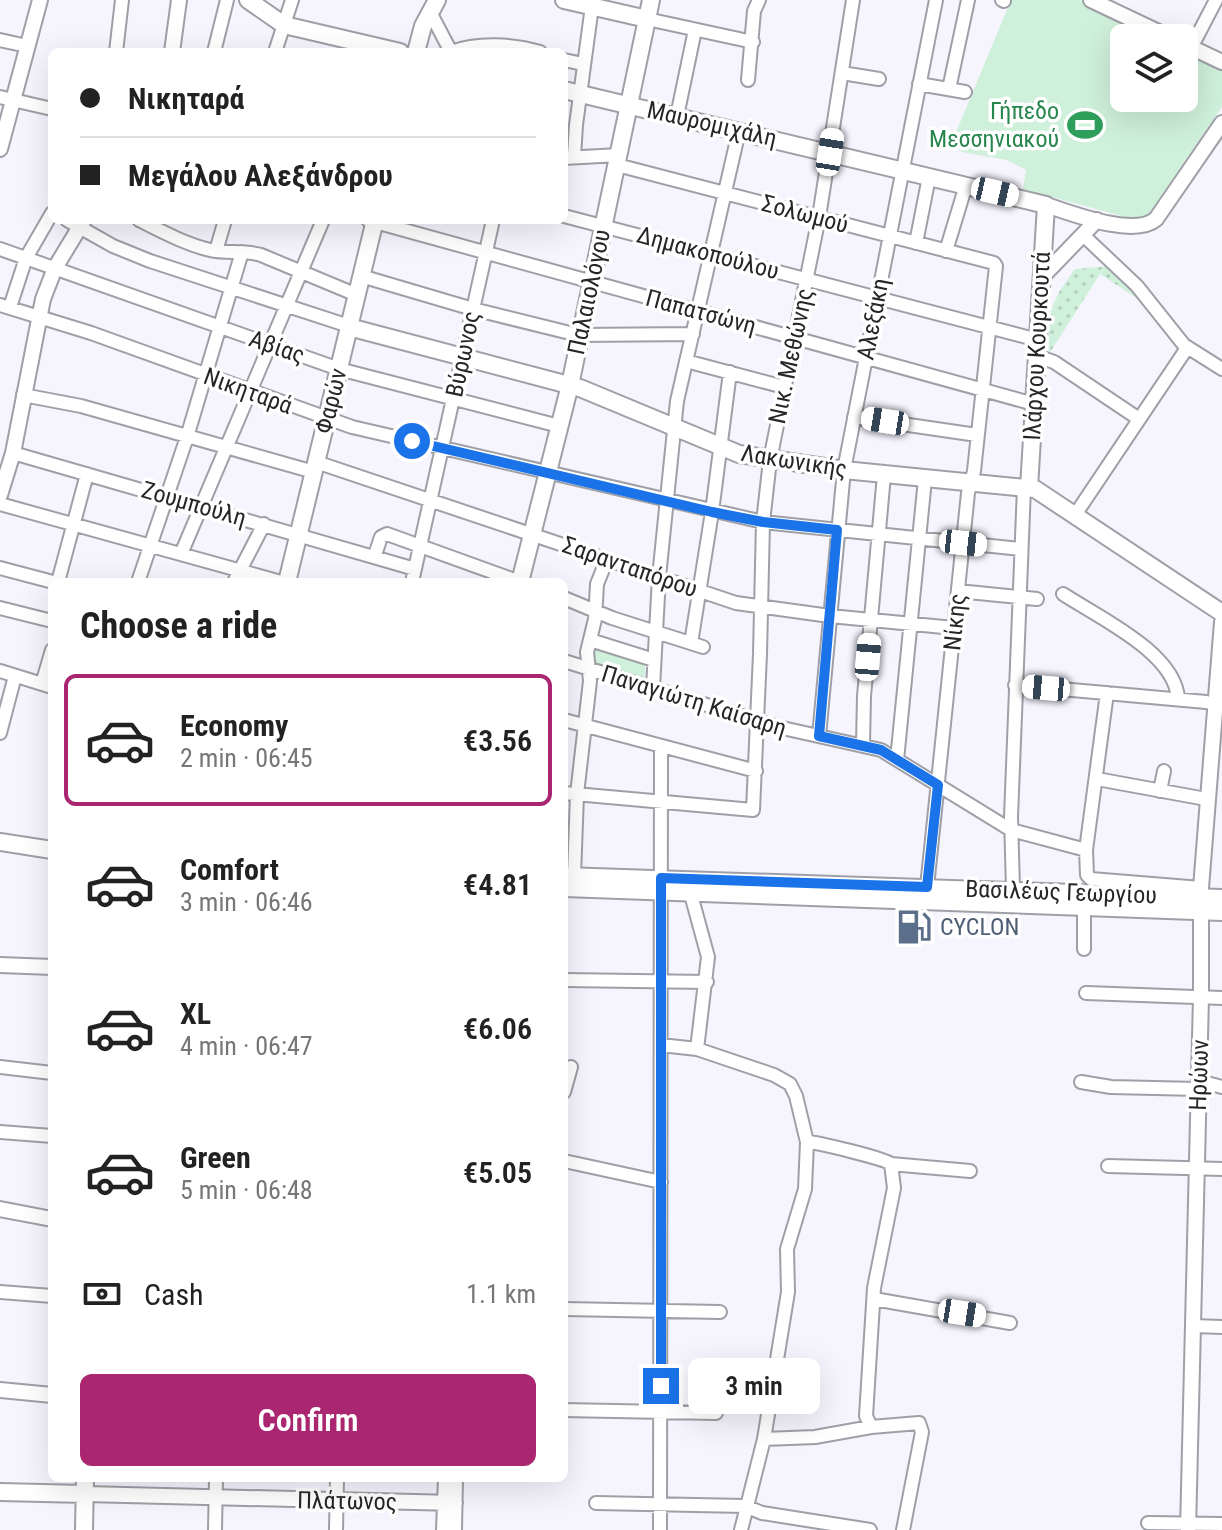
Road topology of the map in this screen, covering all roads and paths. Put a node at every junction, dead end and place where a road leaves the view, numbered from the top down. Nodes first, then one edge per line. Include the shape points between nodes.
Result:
1 (40, 0) edge
2 (122, 0) edge
3 (179, 0) edge
4 (227, 0) edge
5 (248, 0) edge
6 (292, 0) edge
7 (564, 0) edge
8 (651, 0) edge
9 (759, 0) edge
10 (853, 0) edge
11 (936, 0) edge
12 (968, 0) edge
13 (1216, 0) edge
14 (1100, 2) edge
15 (434, 6) edge
16 (592, 6) junction
17 (647, 19) junction
18 (1143, 24) edge
19 (284, 25) junction
20 (695, 30) junction
21 (1198, 30) edge
22 (0, 40) edge
23 (753, 42) junction
24 (27, 46) junction
25 (116, 48) edge
26 (173, 48) edge
27 (215, 48) edge
28 (276, 48) edge
29 (383, 48) edge
30 (418, 48) edge
31 (450, 48) edge
32 (464, 48) edge
33 (526, 48) edge
34 (1198, 51) edge
35 (568, 61) edge
36 (1222, 62) edge
37 (583, 64) junction
38 (842, 73) junction
39 (879, 79) dead end
40 (748, 80) dead end
41 (919, 84) junction
42 (949, 89) junction
43 (572, 92) edge
44 (965, 92) dead end
45 (7, 99) edge
46 (630, 105) junction
47 (48, 108) edge
48 (677, 116) junction
49 (1222, 123) edge
50 (739, 131) junction
51 (0, 149) edge
52 (830, 152) junction
53 (569, 158) edge
54 (618, 160) junction
55 (902, 171) junction
56 (929, 177) junction
57 (966, 185) junction
58 (726, 193) junction
59 (1046, 205) junction
60 (568, 217) edge
61 (819, 217) junction
62 (48, 220) edge
63 (1097, 220) junction
64 (76, 224) edge
65 (80, 224) edge
66 (148, 224) edge
67 (224, 224) edge
68 (321, 224) edge
69 (372, 224) edge
70 (384, 224) edge
71 (492, 224) edge
72 (603, 226) junction
73 (1083, 235) junction
74 (889, 236) junction
75 (916, 243) junction
76 (0, 249) edge
77 (216, 251) junction
78 (946, 251) junction
79 (242, 252) junction
80 (486, 252) junction
81 (712, 255) junction
82 (26, 258) junction
83 (994, 263) joint
84 (55, 268) junction
85 (302, 272) junction
86 (361, 276) junction
87 (1041, 278) junction
88 (807, 279) junction
89 (590, 281) junction
90 (232, 287) junction
91 (357, 295) junction
92 (877, 298) junction
93 (5, 306) edge
94 (287, 306) junction
95 (473, 309) junction
96 (698, 311) junction
97 (39, 315) junction
98 (220, 327) junction
99 (349, 327) junction
100 (990, 327) junction
101 (693, 334) junction
102 (578, 335) junction
103 (795, 338) junction
104 (271, 345) junction
105 (1037, 348) junction
106 (1187, 348) junction
107 (463, 356) junction
108 (866, 358) junction
109 (686, 361) junction
110 (339, 369) junction
111 (1222, 369) edge
112 (730, 372) junction
113 (205, 375) junction
114 (570, 385) junction
115 (784, 387) junction
116 (983, 390) junction
117 (251, 392) junction
118 (23, 395) junction
119 (453, 399) junction
120 (1034, 404) junction
121 (854, 417) junction
122 (1139, 419) junction
123 (326, 420) junction
124 (674, 425) junction
125 (559, 426) junction
126 (977, 435) junction
127 (187, 437) junction
128 (227, 446) junction
129 (442, 448) junction
130 (721, 448) junction
131 (13, 453) junction
132 (770, 460) junction
133 (4, 467) edge
134 (315, 467) junction
135 (844, 470) junction
136 (547, 473) junction
137 (87, 474) junction
138 (884, 475) junction
139 (925, 479) junction
140 (971, 482) junction
141 (1026, 487) junction
142 (0, 495) edge
143 (167, 496) junction
144 (430, 500) junction
145 (666, 501) junction
146 (0, 504) edge
147 (202, 506) junction
148 (712, 512) junction
149 (1075, 515) junction
150 (763, 522) junction
151 (73, 524) junction
152 (264, 524) junction
153 (837, 530) junction
154 (534, 533) junction
155 (299, 534) junction
156 (880, 534) junction
157 (919, 538) junction
158 (963, 543) junction
159 (150, 545) junction
160 (420, 546) junction
161 (1021, 549) junction
162 (181, 554) junction
163 (375, 555) junction
164 (607, 559) junction
165 (0, 568) edge
166 (414, 575) edge
167 (237, 576) edge
168 (659, 577) junction
169 (57, 578) edge
170 (139, 578) edge
171 (288, 578) edge
172 (509, 578) edge
173 (521, 578) edge
174 (48, 580) edge
175 (958, 591) junction
176 (701, 592) junction
177 (1063, 594) dead end
178 (1019, 597) junction
179 (1037, 599) dead end
180 (568, 600) edge
181 (0, 608) edge
182 (760, 608) junction
183 (596, 611) junction
184 (1222, 613) edge
185 (830, 616) junction
186 (48, 620) edge
187 (871, 620) junction
188 (1222, 622) edge
189 (911, 624) junction
190 (954, 628) junction
191 (655, 632) junction
192 (590, 640) junction
193 (654, 660) junction
194 (568, 662) edge
195 (587, 668) junction
196 (0, 671) edge
197 (15, 676) junction
198 (47, 685) edge
199 (1015, 685) junction
200 (653, 688) junction
201 (1107, 693) junction
202 (1178, 699) junction
203 (1218, 705) edge
204 (568, 721) edge
205 (757, 721) junction
206 (583, 725) junction
207 (0, 733) edge
208 (819, 736) junction
209 (863, 745) junction
210 (661, 746) junction
211 (897, 760) junction
212 (756, 771) junction
213 (1164, 771) dead end
214 (1097, 779) junction
215 (938, 785) junction
216 (1160, 791) junction
217 (571, 793) edge
218 (1206, 799) junction
219 (660, 803) junction
220 (1011, 830) junction
221 (0, 842) edge
222 (48, 849) edge
223 (1086, 850) junction
224 (0, 852) edge
225 (568, 858) edge
226 (48, 859) edge
227 (568, 880) edge
228 (661, 884) junction
229 (927, 887) junction
230 (1013, 890) junction
231 (690, 891) junction
232 (1222, 898) edge
233 (1201, 899) junction
234 (1084, 905) junction
235 (1222, 912) edge
236 (1084, 949) dead end
237 (0, 965) edge
238 (48, 967) edge
239 (568, 980) edge
240 (661, 982) junction
241 (707, 982) junction
242 (1086, 993) dead end
243 (1201, 997) junction
244 (1222, 998) edge
245 (661, 1045) junction
246 (697, 1049) junction
247 (0, 1067) edge
248 (571, 1067) dead end
249 (48, 1073) edge
250 (568, 1078) edge
251 (1081, 1082) dead end
252 (1198, 1085) junction
253 (1222, 1087) edge
254 (0, 1132) edge
255 (48, 1136) edge
256 (807, 1142) junction
257 (568, 1162) edge
258 (891, 1164) junction
259 (1108, 1166) dead end
260 (1196, 1169) junction
261 (1222, 1169) edge
262 (970, 1171) dead end
263 (661, 1182) junction
264 (0, 1209) edge
265 (48, 1218) edge
266 (0, 1292) edge
267 (48, 1296) edge
268 (874, 1299) junction
269 (568, 1309) edge
270 (661, 1311) junction
271 (720, 1312) dead end
272 (1010, 1323) dead end
273 (1193, 1326) junction
274 (1222, 1327) edge
275 (0, 1390) edge
276 (48, 1395) edge
277 (568, 1410) edge
278 (661, 1411) junction
279 (716, 1413) dead end
280 (871, 1427) junction
281 (764, 1439) junction
282 (216, 1482) edge
283 (337, 1482) edge
284 (447, 1482) edge
285 (454, 1482) edge
286 (85, 1486) edge
287 (0, 1492) edge
288 (216, 1497) junction
289 (337, 1500) junction
290 (450, 1503) junction
291 (596, 1503) dead end
292 (660, 1504) junction
293 (745, 1506) junction
294 (1148, 1523) dead end
295 (1222, 1524) edge
296 (1188, 1527) edge
297 (84, 1530) edge
298 (215, 1530) edge
299 (336, 1530) edge
300 (444, 1530) edge
301 (454, 1530) edge
302 (660, 1530) edge
303 (741, 1530) edge
304 (870, 1530) edge
305 (903, 1530) edge

1 - 24 street
2 - 25 street
3 - 26 street
4 - 27 street
5 - 19 main road
6 - 19 street
7 - 16 main road
8 - 17 main road, Παλαιολόγου
9 - 23 street
10 - 38 street, Νικ. Μεθώνης
11 - 41 street, Αλεξάκη
12 - 42 street
13 - 21 street
14 - 18 street
15 - 30 main road
15 - 31 street
16 - 17 main road
16 - 37 street
17 - 20 street
17 - 46 main road, Παλαιολόγου
19 - 28 street
19 - 29 main road
20 - 23 street
20 - 48 street
22 - 24 street
23 - 40 street
24 - 45 street
32 - 33 street
34 - 36 street
35 - 37 street
37 - 43 street
38 - 39 street
38 - 52 street, Νικ. Μεθώνης
41 - 42 street
41 - 55 street, Αλεξάκη
42 - 44 street
43 - 46 main road, Μαυρομιχάλη
43 - 53 street
45 - 47 street
45 - 51 street
46 - 48 main road, Μαυρομιχάλη
46 - 54 main road, Παλαιολόγου
48 - 50 main road, Μαυρομιχάλη
49 - 63 street via 1153,222 1133,226
50 - 52 main road, Μαυρομιχάλη
50 - 58 street
52 - 55 main road, Μαυρομιχάλη
52 - 61 street, Νικ. Μεθώνης
53 - 54 street, Σολωμού
54 - 58 street, Σολωμού
54 - 72 main road, Παλαιολόγου
55 - 56 main road, Μαυρομιχάλη
55 - 74 street, Αλεξάκη
56 - 57 main road, Μαυρομιχάλη
56 - 75 street
57 - 59 main road, Μαυρομιχάλη
57 - 78 street
58 - 61 street, Σολωμού
58 - 81 street
59 - 63 street
59 - 87 main road, Ιλάρχου Κουρκουτά
60 - 72 street, Δημακοπούλου
61 - 74 street, Σολωμού
61 - 88 street, Νικ. Μεθώνης
62 - 82 street
63 - 73 street
64 - 84 street
65 - 90 street via 113,246
66 - 77 street
67 - 77 street
68 - 85 street
69 - 86 main road, Φαρών
70 - 80 street, Παπατσώνη
71 - 80 street, Βύρωνος
72 - 81 street, Δημακοπούλου
72 - 89 main road, Παλαιολόγου
73 - 87 street
73 - 106 street via 1137,286
74 - 75 street, Σολωμού
74 - 92 street, Αλεξάκη
75 - 78 street, Σολωμού
76 - 82 street, Αβίας
77 - 79 street
78 - 83 street, Σολωμού
79 - 85 street
79 - 90 street
80 - 89 street, Παπατσώνη
80 - 95 street, Βύρωνος
81 - 88 street, Δημακοπούλου
81 - 96 street
82 - 84 street, Αβίας
82 - 93 street
83 - 100 street, Νίκης
84 - 97 street
84 - 98 street, Αβίας
85 - 91 street
85 - 94 street
86 - 91 main road, Φαρών
86 - 95 street
87 - 105 main road, Ιλάρχου Κουρκουτά
88 - 92 street, Δημακοπούλου
88 - 103 street, Νικ. Μεθώνης
89 - 96 street, Παπατσώνη
89 - 102 main road, Παλαιολόγου
90 - 94 street
90 - 98 street
91 - 99 main road, Φαρών
92 - 100 street, Δημακοπούλου
92 - 108 street, Αλεξάκη
93 - 97 street, Νικηταρά
94 - 99 street
94 - 104 street
95 - 102 street
95 - 107 street, Βύρωνος
96 - 101 street
96 - 103 street, Παπατσώνη
97 - 113 street, Νικηταρά
97 - 118 street
98 - 104 street, Αβίας
98 - 113 street
99 - 107 main road, Λακωνικής
99 - 110 main road, Φαρών
100 - 105 street, Δημακοπούλου
100 - 116 street, Νίκης
101 - 102 street
101 - 109 street
102 - 114 main road, Παλαιολόγου
103 - 108 street, Παπατσώνη
103 - 115 street, Νικ. Μεθώνης
104 - 110 street, Αβίας
104 - 117 street
105 - 120 main road, Ιλάρχου Κουρκουτά
105 - 122 street, Δημακοπούλου
106 - 111 street
106 - 122 street
107 - 114 main road, Λακωνικής
107 - 119 street, Βύρωνος
108 - 116 street, Παπατσώνη
108 - 121 street, Αλεξάκη
109 - 112 street
109 - 124 street
110 - 119 street, Αβίας
110 - 123 main road, Φαρών
112 - 115 street
112 - 130 street
113 - 117 street, Νικηταρά
113 - 127 street
114 - 124 main road, Λακωνικής
114 - 125 main road, Παλαιολόγου
115 - 132 street, Νικ. Μεθώνης
116 - 120 street, Παπατσώνη
116 - 126 street, Νίκης
117 - 123 street, Νικηταρά
117 - 128 street
118 - 127 street, Σαρανταπόρου
118 - 131 street
119 - 125 street, Αβίας
119 - 129 street, Βύρωνος
120 - 141 main road, Ιλάρχου Κουρκουτά
121 - 126 street
121 - 135 street, Αλεξάκη
122 - 149 street
123 - 129 street, Νικηταρά
123 - 134 main road, Φαρών
124 - 130 main road, Λακωνικής
124 - 145 street
125 - 136 main road, Παλαιολόγου
126 - 140 street, Νίκης
127 - 128 street, Σαρανταπόρου
127 - 143 street
128 - 134 street, Σαρανταπόρου
128 - 147 street
129 - 136 street, Νικηταρά
129 - 144 street, Βύρωνος
130 - 132 main road, Λακωνικής
130 - 148 street
131 - 133 street
131 - 137 street, Ζουμπούλη
132 - 135 main road, Λακωνικής
132 - 150 street, Νικ. Μεθώνης
133 - 142 street
134 - 144 street, Σαρανταπόρου
134 - 155 main road, Φαρών
135 - 138 main road, Λακωνικής
135 - 153 street, Αλεξάκη
136 - 145 street, Νικηταρά
136 - 154 main road, Παλαιολόγου
137 - 143 street, Ζουμπούλη
137 - 151 street
138 - 139 main road, Λακωνικής
138 - 156 street
139 - 140 main road, Λακωνικής
139 - 157 street
140 - 141 main road, Λακωνικής
140 - 158 street, Νίκης
141 - 149 main road, Λακωνικής
141 - 161 street
143 - 147 street, Ζουμπούλη
143 - 159 street
144 - 154 street, Σαρανταπόρου
144 - 160 street, Βύρωνος
145 - 148 street, Νικηταρά
145 - 168 street
146 - 151 street
147 - 152 street, Ζουμπούλη
147 - 162 street
148 - 150 street, Νικηταρά
148 - 176 street
149 - 184 main road, Λακωνικής
150 - 153 street, Νικηταρά
150 - 182 street, Νικ. Μεθώνης
151 - 159 street
151 - 169 street
152 - 155 street, Ζουμπούλη
152 - 167 street
153 - 156 street, Νικηταρά
153 - 185 street, Αλεξάκη
154 - 164 street, Σαρανταπόρου
154 - 173 main road, Παλαιολόγου
155 - 163 street, Ζουμπούλη
155 - 171 main road, Φαρών
156 - 157 street, Νικηταρά
156 - 187 street
157 - 158 street, Νικηταρά
157 - 189 street
158 - 161 street, Νικηταρά
158 - 175 street, Νίκης
159 - 162 street
159 - 170 street
160 - 163 street via 385,534
160 - 166 street, Βύρωνος
160 - 172 street
161 - 178 street
162 - 167 street
163 - 166 street, Ζουμπούλη
164 - 168 street, Σαρανταπόρου
164 - 183 street via 597,584
165 - 174 street
168 - 176 street, Σαρανταπόρου
168 - 191 street
175 - 178 street
175 - 190 street, Νίκης
176 - 182 street, Σαρανταπόρου
176 - 191 street via 697,645
177 - 202 street via 1155,656 1172,677
178 - 179 street
178 - 199 street
180 - 183 street
181 - 186 street
182 - 185 street, Σαρανταπόρου
182 - 205 street, Νικ. Μεθώνης
183 - 191 street
183 - 192 street
185 - 187 street, Σαρανταπόρου
185 - 208 street, Αλεξάκη
187 - 189 street, Σαρανταπόρου
187 - 209 street
188 - 203 street, Ηρώων
189 - 190 street, Σαρανταπόρου
189 - 211 street
190 - 215 street, Νίκης
191 - 193 street
192 - 193 street
192 - 195 street
193 - 200 street
194 - 195 street, Παναγιώτη Καίσαρη
195 - 200 street, Παναγιώτη Καίσαρη
195 - 206 street
196 - 197 street
197 - 198 street
197 - 207 street
199 - 201 street
199 - 220 street
200 - 205 street, Παναγιώτη Καίσαρη
201 - 202 street
201 - 214 street
202 - 203 street
203 - 218 street, Ηρώων
204 - 206 street
205 - 208 street, Παναγιώτη Καίσαρη
205 - 212 street, Νικ. Μεθώνης
206 - 210 street
206 - 217 street
208 - 209 street, Παναγιώτη Καίσαρη
209 - 211 street, Παναγιώτη Καίσαρη
210 - 212 street
210 - 219 street
211 - 215 street, Παναγιώτη Καίσαρη
212 - 219 street, Νικ. Μεθώνης via 753,810
213 - 216 street
214 - 216 street
214 - 223 street
215 - 220 street, Παναγιώτη Καίσαρη
215 - 229 street, Νίκης
216 - 218 street
217 - 219 street
217 - 225 street
218 - 233 street, Ηρώων
219 - 228 street
220 - 223 street, Παναγιώτη Καίσαρη
220 - 230 street
221 - 222 main road
223 - 233 street via 1085,869 1091,879
224 - 226 main road
227 - 228 main road, Βασιλέως Γεωργίου
228 - 229 main road, Βασιλέως Γεωργίου
228 - 231 main road, Βασιλέως Γεωργίου
228 - 240 street
229 - 230 main road, Βασιλέως Γεωργίου
230 - 233 main road, Βασιλέως Γεωργίου
231 - 234 main road, Βασιλέως Γεωργίου
231 - 241 street via 708,957
232 - 233 main road, Βασιλέως Γεωργίου
233 - 234 main road, Βασιλέως Γεωργίου
233 - 235 main road, Βασιλέως Γεωργίου
233 - 243 street, Ηρώων
234 - 236 street
237 - 238 street
239 - 240 street
240 - 241 street
240 - 245 street
241 - 246 street
242 - 243 street
243 - 244 street
243 - 252 street, Ηρώων
245 - 246 street
245 - 263 street
246 - 256 street via 790,1084
247 - 249 street
248 - 250 street
251 - 252 street via 1111,1087
252 - 253 street
252 - 260 street, Ηρώων
254 - 255 street
256 - 258 street
256 - 281 street via 805,1189 787,1249 788,1292
257 - 263 street
258 - 262 street
258 - 268 street via 894,1188
259 - 260 street
260 - 261 street
260 - 273 street, Ηρώων
263 - 270 street
264 - 265 street
266 - 267 street
268 - 272 street
268 - 280 street via 866,1416
269 - 270 street
270 - 271 street
270 - 278 street
273 - 274 street
273 - 296 street, Ηρώων
275 - 276 street
277 - 278 street
278 - 279 street
278 - 292 street
280 - 281 street
280 - 305 street via 922,1426
281 - 293 street
282 - 288 street
283 - 289 street
284 - 290 street
285 - 290 street
286 - 287 main road, Πλάτωνος
286 - 288 street, Πλάτωνος
286 - 297 main road
288 - 289 street, Πλάτωνος
288 - 298 street
289 - 290 street, Πλάτωνος
289 - 299 street
290 - 300 street
290 - 301 street
291 - 292 street
292 - 293 street
292 - 302 street
293 - 303 street
293 - 304 street
294 - 296 street
295 - 296 street

